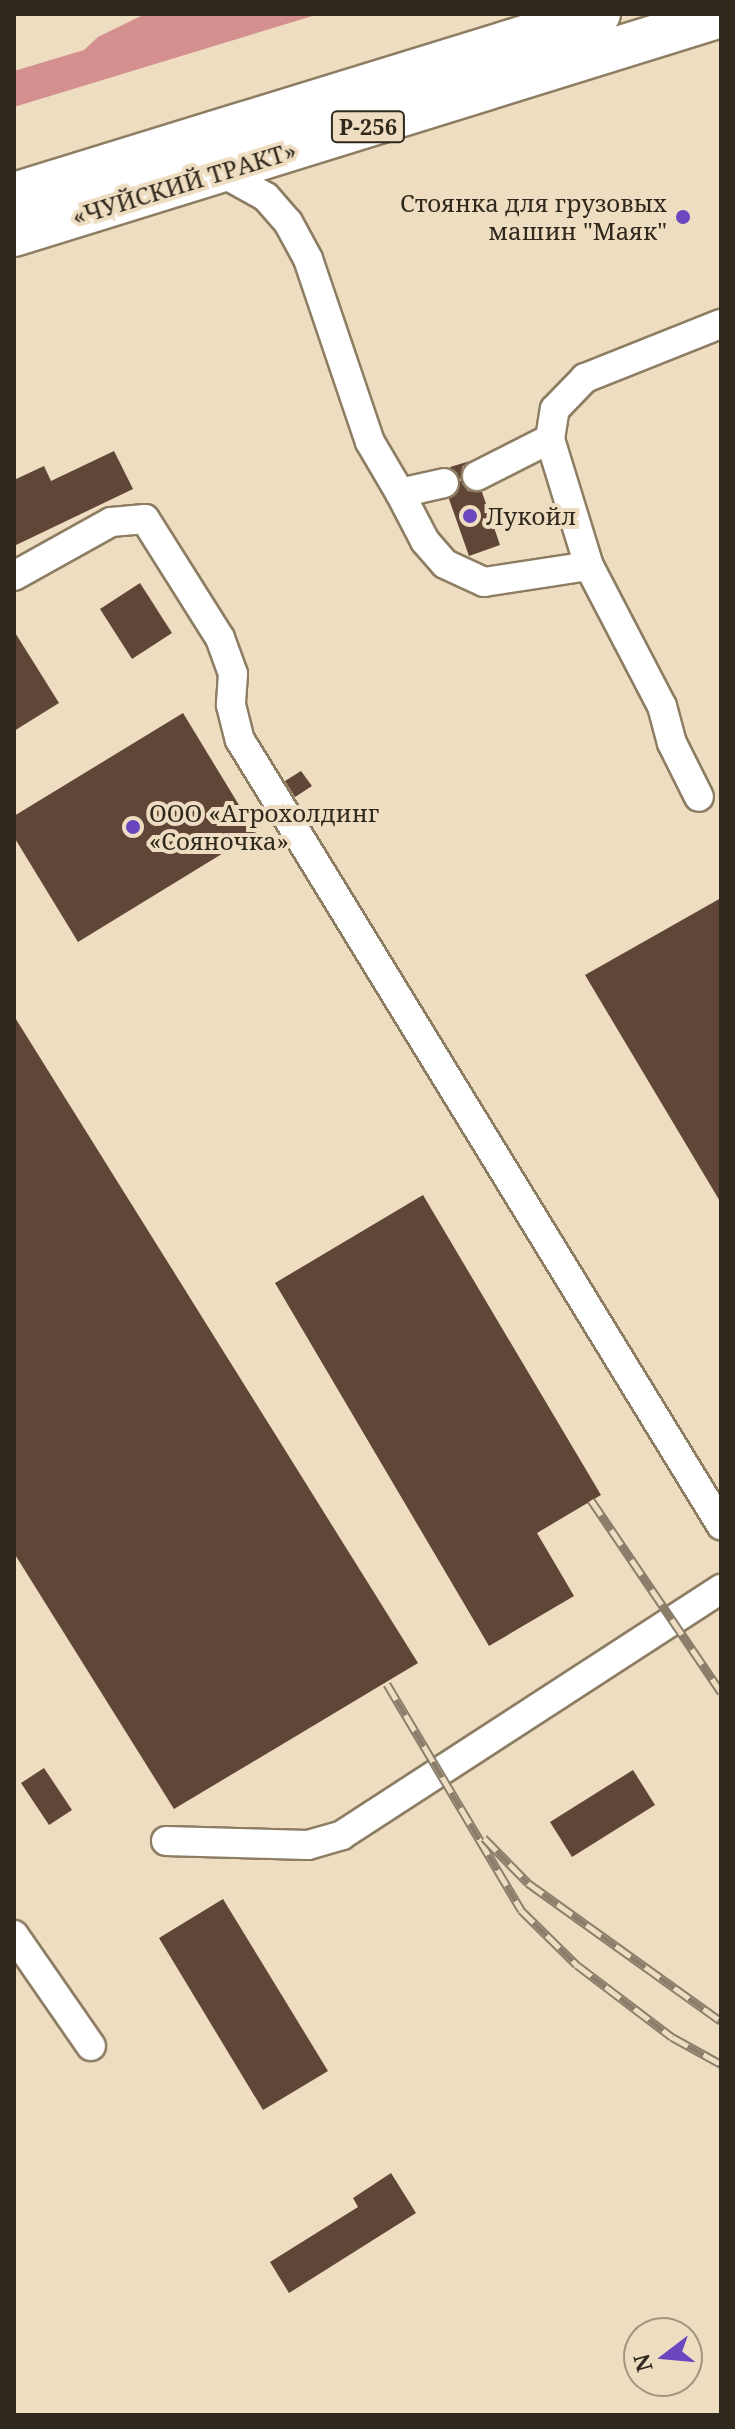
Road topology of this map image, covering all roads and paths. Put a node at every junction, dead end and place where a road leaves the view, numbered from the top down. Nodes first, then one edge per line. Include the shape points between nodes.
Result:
1 (599, 14) edge
2 (721, 16) edge
3 (221, 172) junction
4 (14, 194) edge
5 (14, 235) edge
6 (721, 324) edge
7 (550, 439) junction
8 (477, 476) dead end
9 (444, 483) dead end
10 (400, 493) junction
11 (589, 566) junction
12 (14, 576) edge
13 (699, 797) dead end
14 (721, 1525) edge
15 (721, 1589) edge
16 (166, 1841) dead end
17 (14, 1935) edge
18 (91, 2046) dead end

1 - 4 highway, «ЧУЙСКИЙ ТРАКТ» / Р-256
2 - 3 highway, «ЧУЙСКИЙ ТРАКТ» / Р-256
3 - 5 highway, «ЧУЙСКИЙ ТРАКТ» / Р-256
3 - 10 lane via 266,197 288,222 308,259 370,442
6 - 7 lane via 585,378 555,409
7 - 8 lane
7 - 11 lane
9 - 10 lane
10 - 11 lane via 425,541 445,564 484,582
11 - 13 lane via 662,706 672,743
12 - 14 lane via 111,522 145,519 220,638 233,674 231,705 240,740
15 - 16 lane via 342,1835 308,1845
17 - 18 lane

